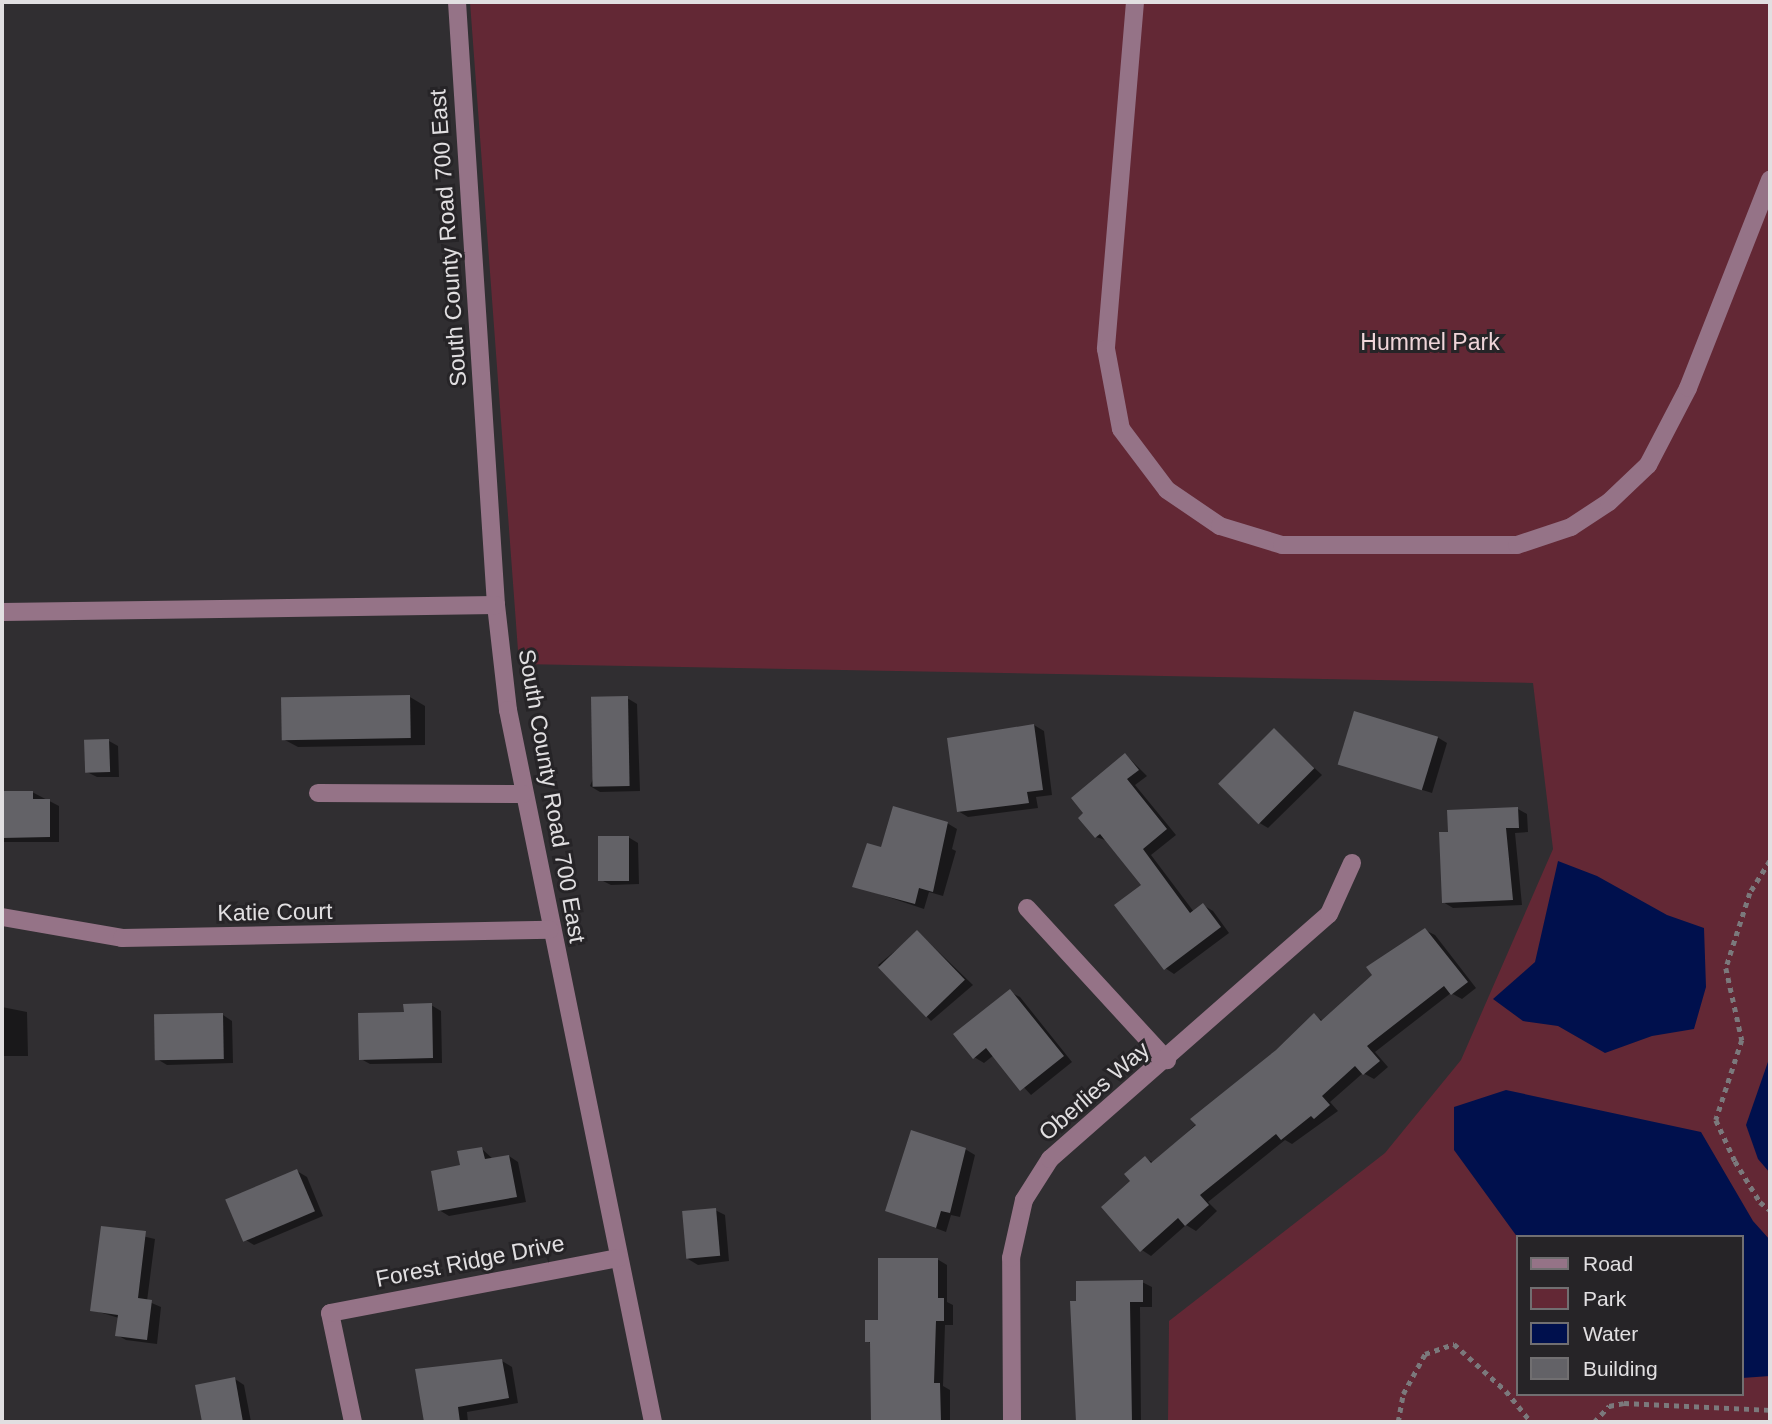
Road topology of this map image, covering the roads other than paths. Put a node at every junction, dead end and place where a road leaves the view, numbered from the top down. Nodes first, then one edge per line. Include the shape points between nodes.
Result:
1 (457, 2) edge
2 (1135, 2) edge
3 (1770, 180) edge
4 (496, 605) junction
5 (2, 612) edge
6 (318, 793) dead end
7 (523, 794) junction
8 (1352, 863) dead end
9 (1027, 908) dead end
10 (2, 917) edge
11 (550, 930) junction
12 (1167, 1060) junction
13 (619, 1258) junction
14 (353, 1422) edge
15 (653, 1422) edge
16 (1013, 1422) edge

1 - 4 street, South County Road 700 East
2 - 3 street via 1106,349 1121,429 1167,490 1220,526 1282,545 1517,545 1571,527 1609,502 1648,465 1688,388
4 - 5 street
4 - 7 street, South County Road 700 East
6 - 7 street
7 - 11 street, South County Road 700 East
8 - 12 street, Oberlies Way via 1329,914
9 - 12 street
10 - 11 street, Katie Court via 122,938
11 - 13 street, South County Road 700 East
12 - 16 street, Oberlies Way via 1051,1159 1024,1199 1011,1258
13 - 14 street, Forest Ridge Drive via 330,1313
13 - 15 street, South County Road 700 East

